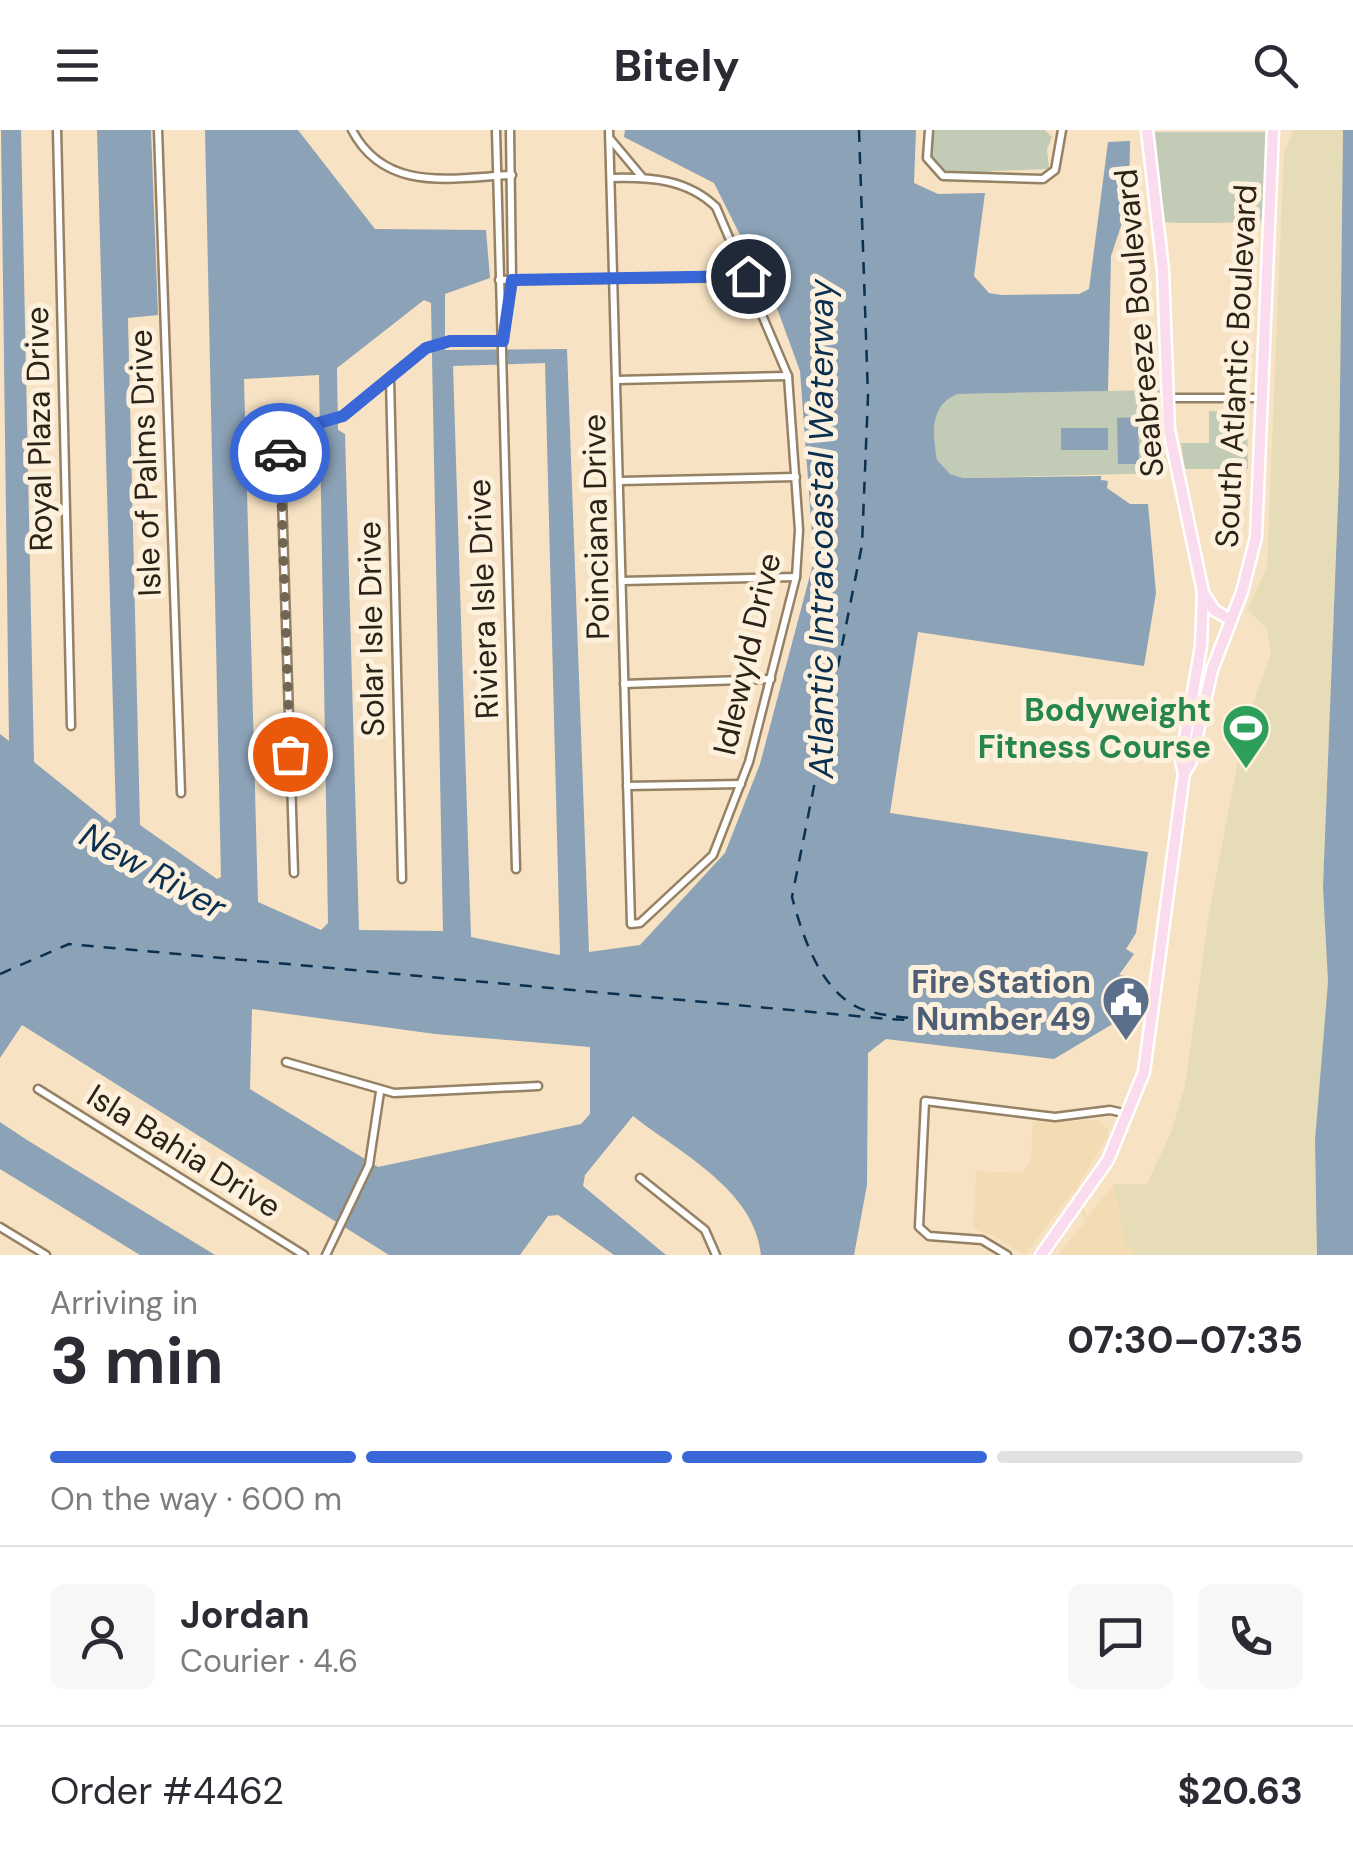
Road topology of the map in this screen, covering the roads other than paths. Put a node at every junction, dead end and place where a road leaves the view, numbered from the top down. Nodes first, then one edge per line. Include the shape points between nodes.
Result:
1 (57, 130) edge
2 (158, 130) edge
3 (352, 130) edge
4 (496, 130) edge
5 (510, 130) edge
6 (609, 130) edge
7 (929, 130) edge
8 (1062, 130) edge
9 (1147, 130) edge
10 (1273, 130) edge
11 (611, 140) junction
12 (512, 174) junction
13 (496, 176) junction
14 (642, 177) junction
15 (612, 178) junction
16 (748, 276) junction
17 (615, 278) junction
18 (499, 280) junction
19 (512, 280) junction
20 (503, 327) junction
21 (502, 344) junction
22 (788, 376) junction
23 (390, 378) junction
24 (617, 380) junction
25 (1167, 398) junction
26 (1262, 398) junction
27 (796, 477) junction
28 (620, 481) junction
29 (796, 577) junction
30 (622, 581) junction
31 (1205, 596) junction
32 (1239, 600) junction
33 (1231, 620) junction
34 (771, 680) junction
35 (624, 684) junction
36 (71, 726) dead end
37 (1184, 773) junction
38 (742, 784) junction
39 (627, 786) junction
40 (181, 793) dead end
41 (516, 870) dead end
42 (294, 873) dead end
43 (402, 879) dead end
44 (631, 924) joint
45 (286, 1062) dead end
46 (538, 1086) dead end
47 (38, 1088) dead end
48 (380, 1092) junction
49 (1130, 1114) junction
50 (640, 1178) dead end
51 (0, 1227) edge
52 (46, 1255) edge
53 (304, 1255) edge
54 (326, 1255) edge
55 (716, 1255) edge
56 (1007, 1255) edge
57 (1040, 1255) edge

1 - 36 street, Royal Plaza Drive
2 - 40 street, Isle of Palms Drive
3 - 13 street via 391,172
4 - 13 street, Riviera Isle Drive
5 - 12 street, Riviera Isle Drive
6 - 11 street, Poinciana Drive
7 - 8 street via 928,158 943,176 1044,179 1055,170
9 - 25 main road, Seabreeze Boulevard via 1164,270
10 - 26 main road, South Atlantic Boulevard
11 - 14 street
11 - 15 street, Poinciana Drive
12 - 13 street
12 - 19 street, Riviera Isle Drive
13 - 18 street, Riviera Isle Drive
14 - 15 street, Idlewyld Drive
14 - 16 street, Idlewyld Drive via 702,193 716,207
15 - 17 street, Poinciana Drive
16 - 17 street
16 - 22 street, Idlewyld Drive
17 - 19 street
17 - 24 street, Poinciana Drive
18 - 19 street
18 - 20 street, Riviera Isle Drive
19 - 20 street, Riviera Isle Drive
20 - 21 street, Riviera Isle Drive
21 - 23 street via 450,341 426,348
21 - 41 street, Riviera Isle Drive
22 - 24 street
22 - 27 street, Idlewyld Drive
23 - 42 street via 343,416 280,434
23 - 43 street, Solar Isle Drive
24 - 28 street, Poinciana Drive
25 - 26 street
25 - 31 main road, Seabreeze Boulevard via 1173,458
26 - 32 main road, South Atlantic Boulevard via 1257,527
27 - 28 street
27 - 29 street, Idlewyld Drive
28 - 30 street, Poinciana Drive
29 - 30 street
29 - 34 street, Idlewyld Drive
30 - 35 street, Poinciana Drive
31 - 32 main road via 1224,608
31 - 33 main road
31 - 37 main road, Seabreeze Boulevard via 1180,760
32 - 33 main road, South Atlantic Boulevard
33 - 37 main road, South Atlantic Boulevard
34 - 35 street
34 - 38 street, Idlewyld Drive
35 - 39 street, Poinciana Drive
37 - 49 main road, Seabreeze Boulevard via 1150,1042
38 - 39 street
38 - 44 street, Idlewyld Drive via 713,854 681,888
39 - 44 street, Poinciana Drive
45 - 48 street
46 - 48 street
47 - 53 street, Isla Bahia Drive
48 - 54 street via 373,1150
49 - 56 street via 1054,1117 925,1100 919,1227 929,1236 982,1240
49 - 57 main road, Seabreeze Boulevard via 1102,1170
50 - 55 street via 705,1230
51 - 52 street

